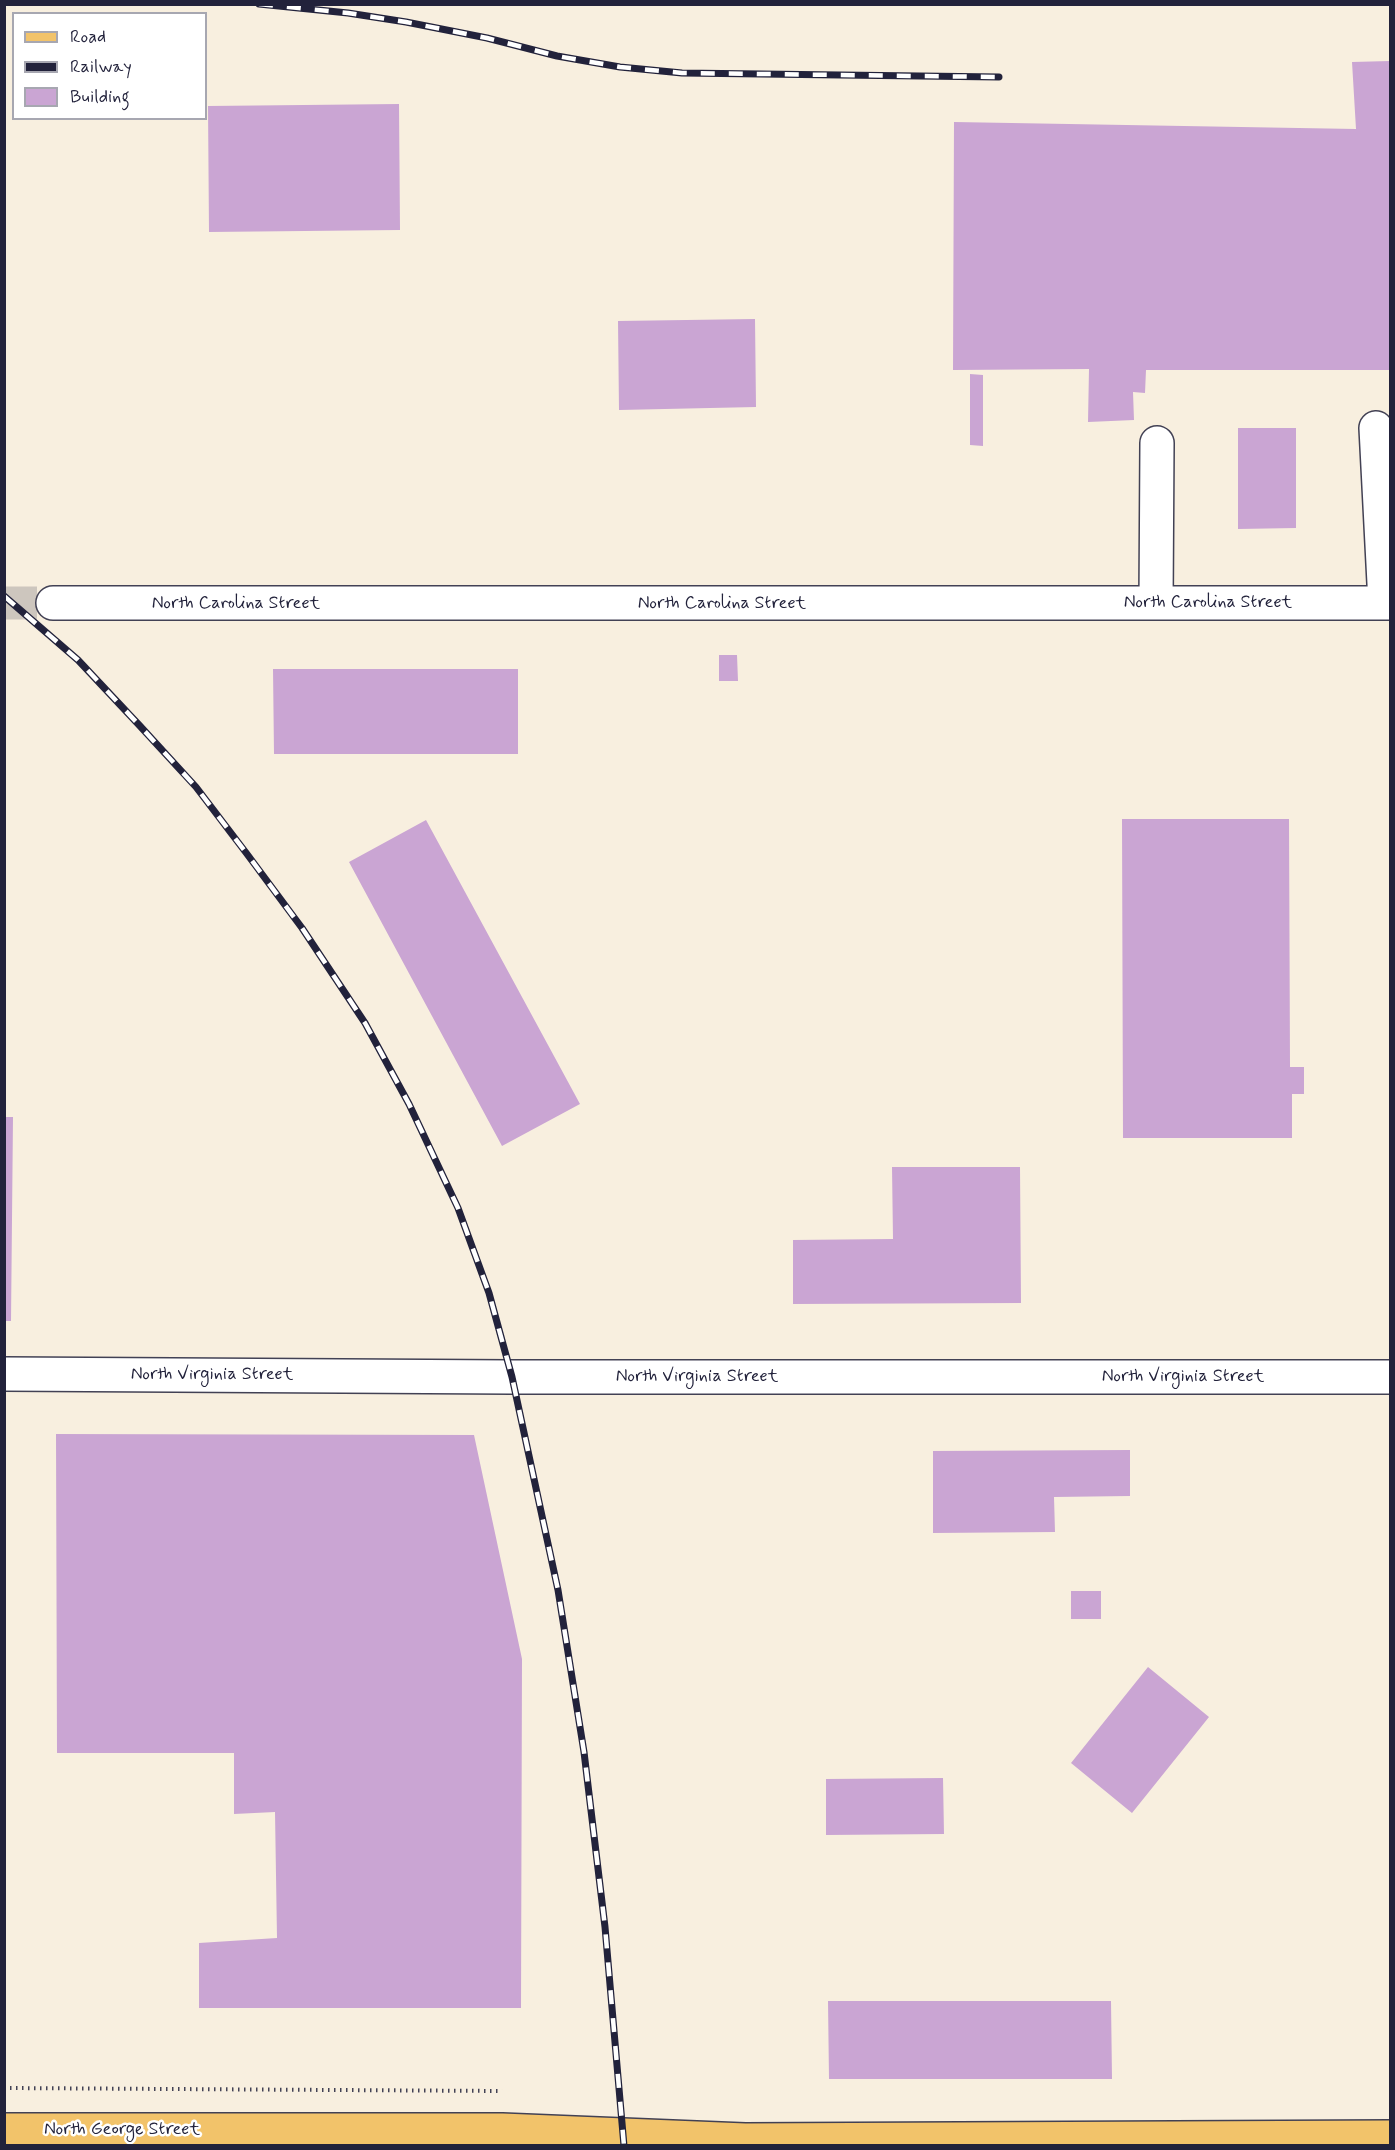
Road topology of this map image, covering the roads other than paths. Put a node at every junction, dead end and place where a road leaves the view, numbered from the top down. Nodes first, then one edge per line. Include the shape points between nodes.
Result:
1 (1376, 428) dead end
2 (1156, 443) dead end
3 (53, 603) tunnel mouth
4 (1156, 603) junction
5 (1388, 603) edge
6 (4, 1374) edge
7 (1390, 1377) edge
8 (4, 2130) edge
9 (1390, 2137) edge

1 - 5 street
2 - 4 street
3 - 4 street, North Carolina Street
4 - 5 street, North Carolina Street
6 - 7 street, North Virginia Street
8 - 9 main road, North George Street via 502,2130 745,2140

